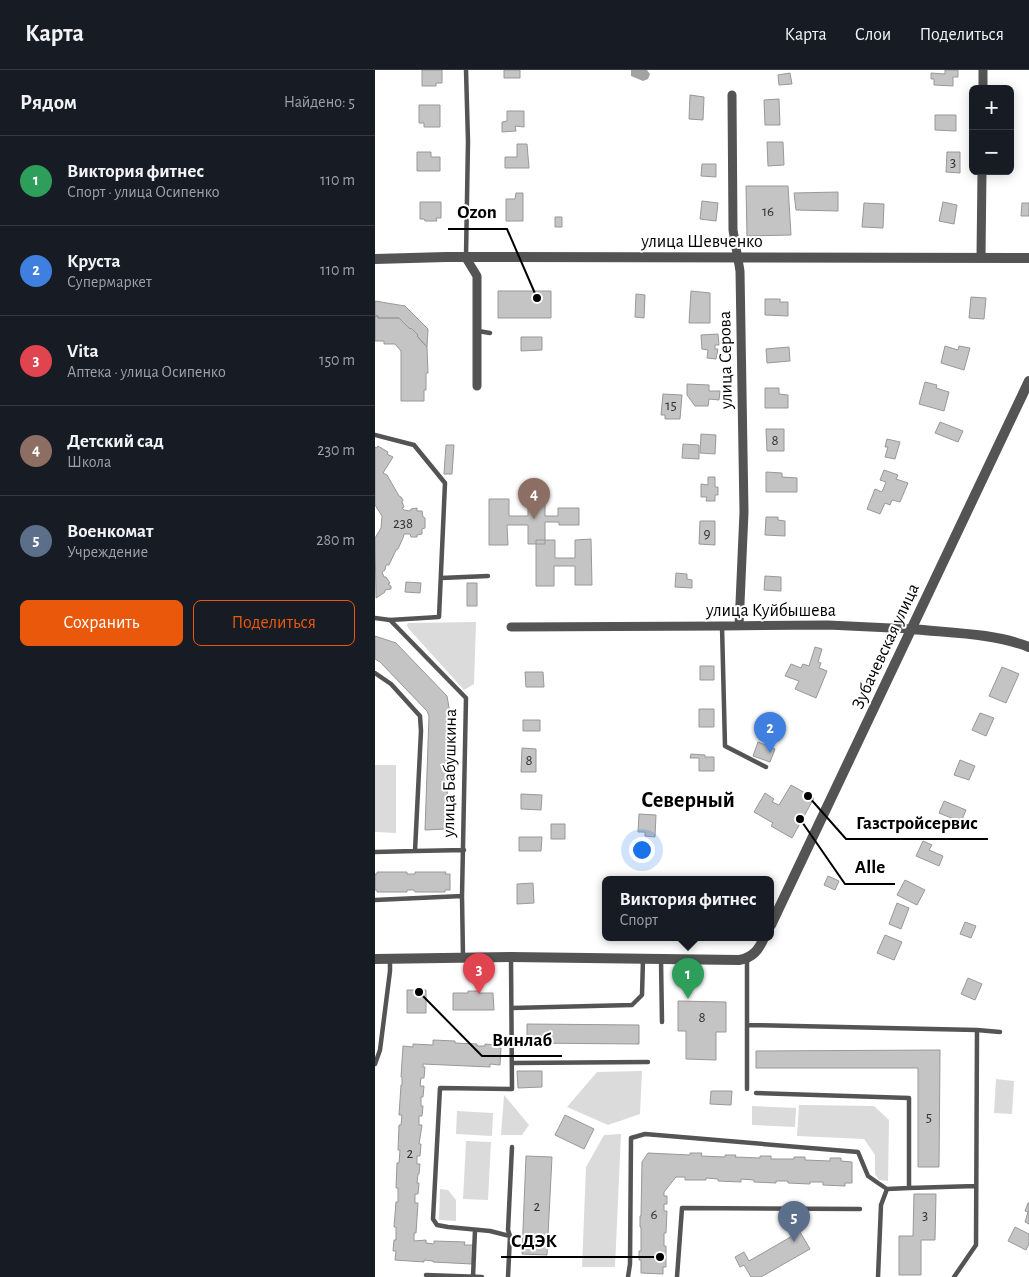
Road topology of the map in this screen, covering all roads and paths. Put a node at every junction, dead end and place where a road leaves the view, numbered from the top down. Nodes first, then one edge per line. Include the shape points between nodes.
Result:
1 (466, 70) edge
2 (983, 70) edge
3 (983, 85) edge
4 (732, 95) dead end
5 (982, 175) edge
6 (737, 257) junction
7 (466, 258) junction
8 (981, 258) junction
9 (1029, 258) edge
10 (375, 259) edge
11 (478, 331) junction
12 (490, 333) dead end
13 (1029, 381) edge
14 (477, 386) dead end
15 (375, 435) edge
16 (488, 576) dead end
17 (441, 578) junction
18 (375, 618) edge
19 (390, 620) junction
20 (722, 626) junction
21 (739, 626) junction
22 (511, 627) dead end
23 (912, 629) junction
24 (1029, 647) edge
25 (375, 674) edge
26 (766, 767) dead end
27 (464, 850) junction
28 (415, 851) junction
29 (375, 852) edge
30 (462, 896) junction
31 (375, 900) edge
32 (774, 919) edge
33 (763, 941) edge
34 (511, 957) junction
35 (750, 957) junction
36 (389, 958) junction
37 (463, 958) junction
38 (375, 959) edge
39 (643, 959) junction
40 (661, 960) junction
41 (512, 1008) junction
42 (662, 1022) dead end
43 (747, 1025) junction
44 (977, 1030) junction
45 (1000, 1032) dead end
46 (513, 1062) junction
47 (648, 1062) dead end
48 (375, 1064) edge
49 (747, 1089) dead end
50 (756, 1093) dead end
51 (512, 1148) dead end
52 (976, 1186) junction
53 (909, 1188) junction
54 (887, 1189) junction
55 (860, 1209) dead end
56 (475, 1230) junction
57 (510, 1236) junction
58 (426, 1275) dead end
59 (473, 1277) edge
60 (482, 1277) edge
61 (508, 1277) edge
62 (628, 1277) edge
63 (677, 1277) edge
64 (878, 1277) edge
65 (954, 1277) edge

1 - 7 lane
2 - 3 street
4 - 6 street, улица Серова via 733,230
5 - 8 street
6 - 7 street, улица Шевченко
6 - 8 street, улица Шевченко
6 - 21 street, улица Серова via 740,272 744,512
7 - 10 street, улица Шевченко
7 - 11 street via 477,276
8 - 9 street, улица Шевченко
11 - 12 lane
11 - 14 street
13 - 23 street, Зубачевская улица
15 - 17 lane via 414,445 445,483
16 - 17 lane
17 - 19 lane via 439,617
18 - 19 lane
19 - 27 lane, улица Бабушкина via 466,698
20 - 21 street, улица Куйбышева
20 - 22 street, улица Куйбышева
20 - 26 lane via 725,746
21 - 23 street, улица Куйбышева via 828,625
23 - 24 street, улица Куйбышева via 986,636
23 - 32 street, Зубачевская улица
25 - 28 lane via 391,684 420,716
27 - 28 lane
27 - 30 lane, улица Бабушкина
28 - 29 lane
30 - 31 lane
30 - 37 lane, улица Бабушкина
33 - 35 street
34 - 37 street
34 - 39 street
34 - 41 lane
35 - 40 street via 739,960
35 - 43 lane
36 - 37 street
36 - 38 street
36 - 48 lane via 380,1050
39 - 40 street
39 - 41 lane via 642,995 632,1005
40 - 42 lane
41 - 46 lane
43 - 44 lane
43 - 49 lane
44 - 45 lane
44 - 52 lane
46 - 47 lane
46 - 56 lane via 512,1089 440,1088 433,1219 437,1225
50 - 53 lane via 909,1098
51 - 57 lane
52 - 53 lane
52 - 65 lane via 976,1245
53 - 54 lane
54 - 62 lane via 868,1176 858,1152 645,1134 631,1138
54 - 64 lane via 881,1206
55 - 63 lane via 682,1208
56 - 57 lane
56 - 59 lane
57 - 61 lane
58 - 59 lane
59 - 60 lane

